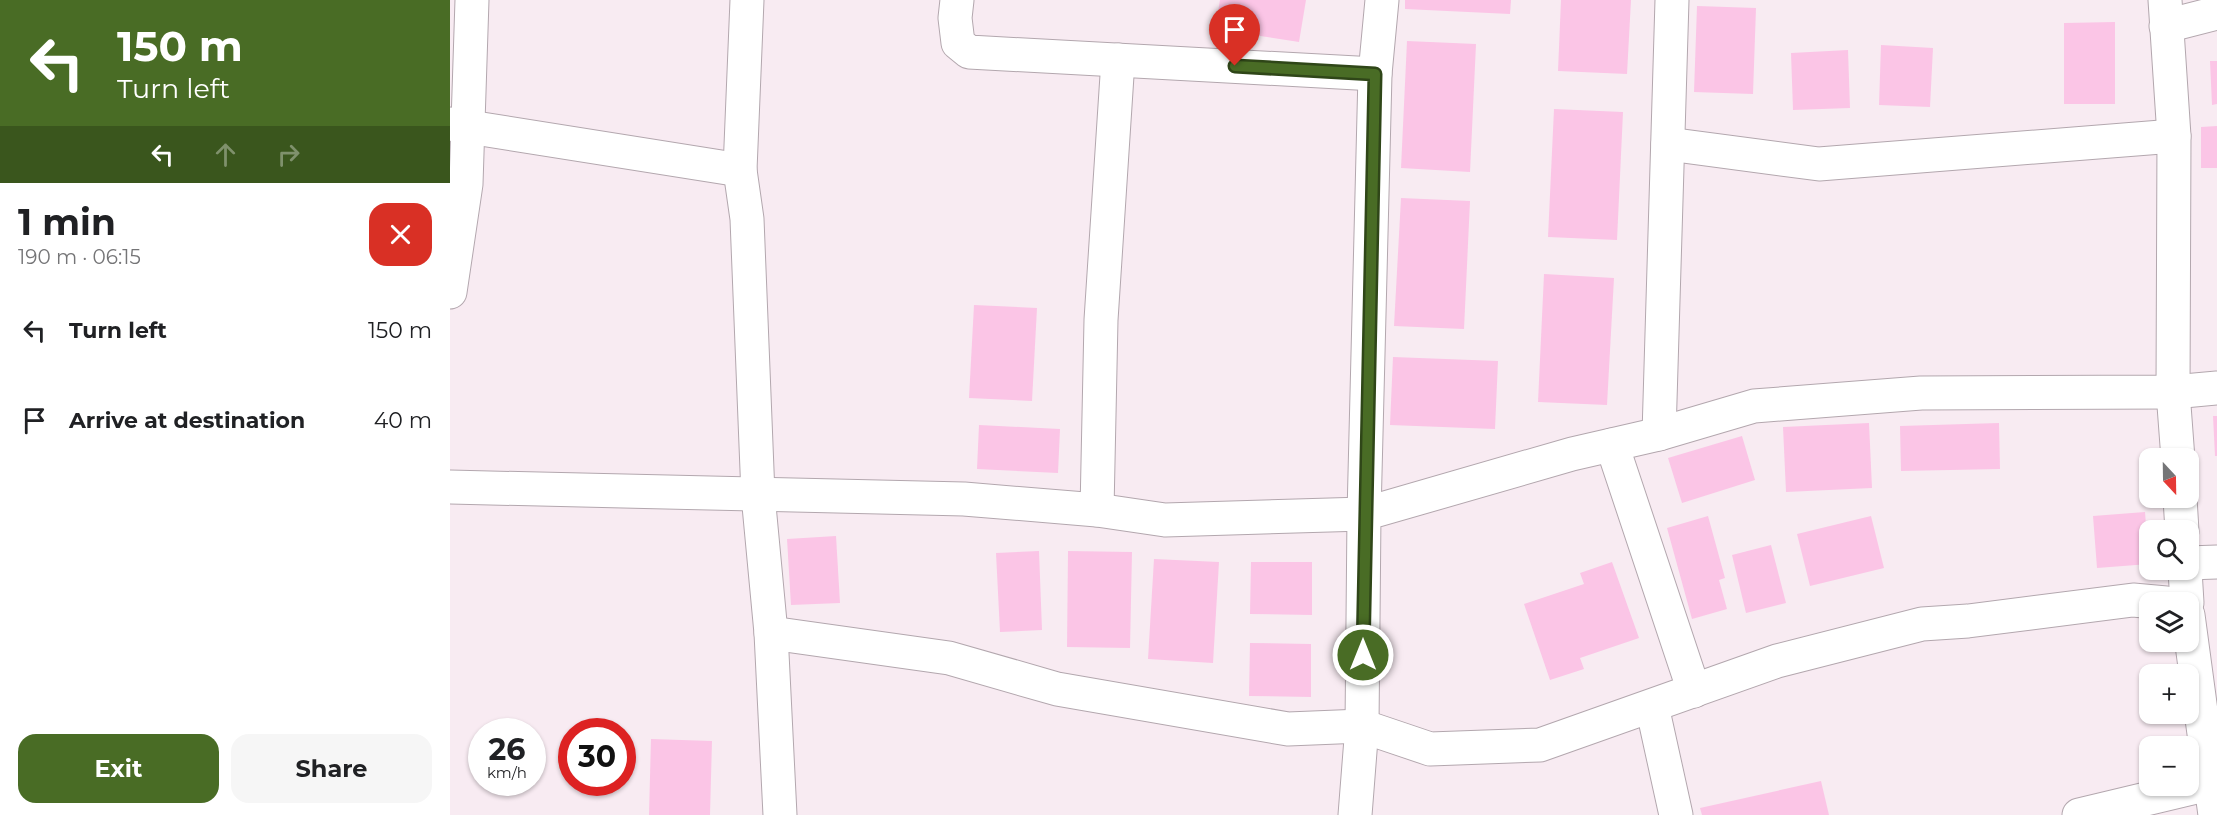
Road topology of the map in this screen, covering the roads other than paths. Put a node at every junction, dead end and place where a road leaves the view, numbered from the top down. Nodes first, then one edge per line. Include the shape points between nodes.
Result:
1 (472, 0) edge
2 (747, 0) edge
3 (957, 0) edge
4 (1382, 0) edge
5 (1672, 0) edge
6 (2166, 13) edge
7 (2217, 13) edge
8 (1118, 60) junction
9 (1375, 74) junction
10 (459, 126) edge
11 (2174, 136) junction
12 (1668, 144) junction
13 (740, 170) junction
14 (450, 292) edge
15 (2217, 388) edge
16 (2173, 392) junction
17 (1659, 434) junction
18 (1612, 445) junction
19 (2177, 448) edge
20 (450, 487) edge
21 (758, 495) junction
22 (1098, 510) junction
23 (1364, 514) junction
24 (2217, 562) edge
25 (2199, 563) edge
26 (2139, 601) edge
27 (771, 633) junction
28 (2194, 652) edge
29 (1694, 691) junction
30 (1652, 706) junction
31 (1362, 726) junction
32 (2213, 782) edge
33 (780, 815) edge
34 (1355, 815) edge
35 (1676, 815) edge
36 (2079, 815) edge
37 (2215, 815) edge

1 - 10 street
2 - 13 street
3 - 8 street via 958,43 969,52
4 - 9 street
5 - 12 street
6 - 7 street
6 - 11 street
8 - 9 street
8 - 22 street via 1101,320
9 - 23 street
10 - 13 street
10 - 14 street via 466,184
11 - 12 street via 1819,164
11 - 16 street
12 - 17 street
13 - 21 street via 747,219
15 - 16 street
16 - 17 street via 1921,393 1766,405
16 - 19 street
17 - 18 street
18 - 23 street
18 - 29 street
20 - 21 street
21 - 22 street via 964,499
21 - 27 street
22 - 23 street via 1165,520
23 - 31 street
24 - 25 street
26 - 29 street via 1922,624 1777,661
27 - 31 street via 949,658 1057,689 1288,729
27 - 33 street
28 - 32 street
29 - 30 street
30 - 31 street via 1540,745 1430,749
30 - 35 street
31 - 34 street
32 - 36 street
32 - 37 street

